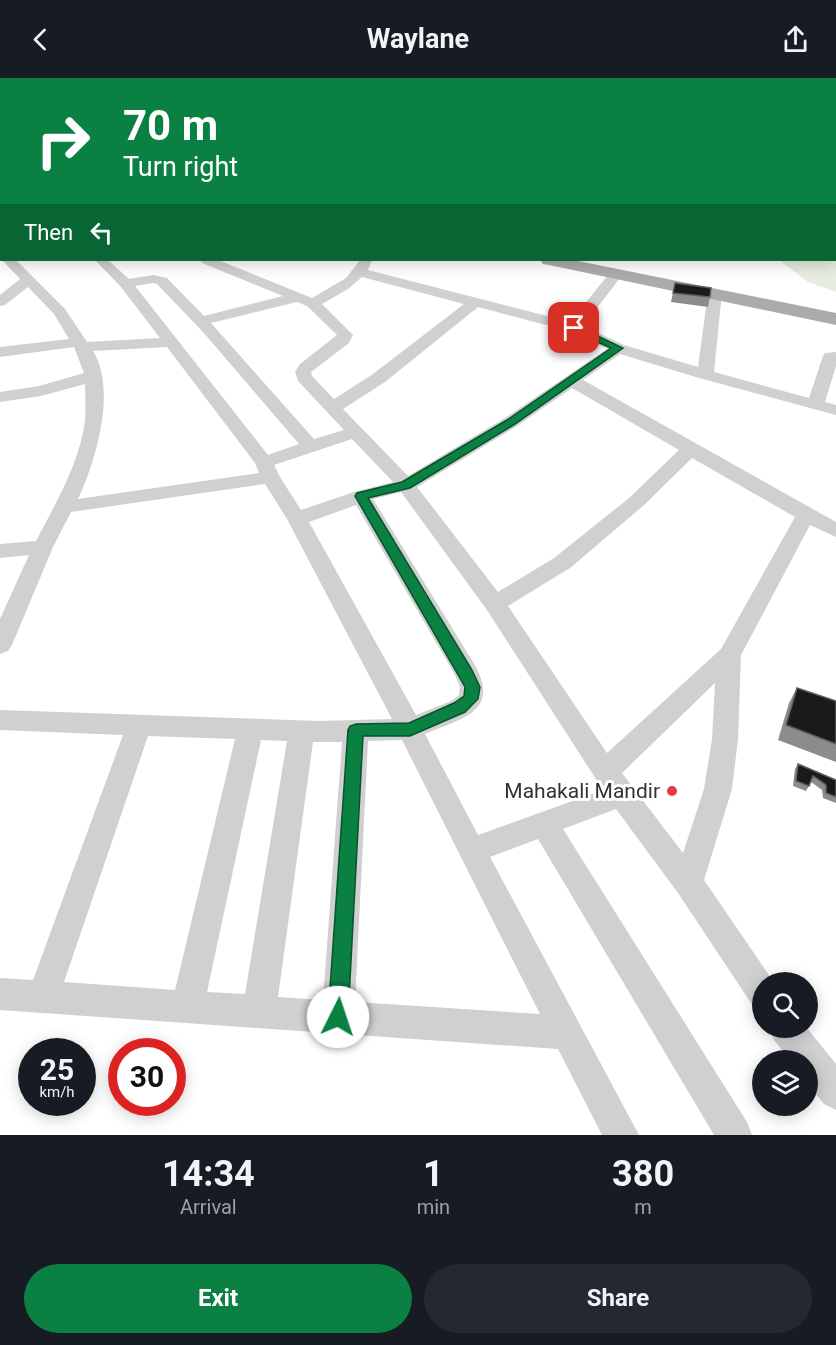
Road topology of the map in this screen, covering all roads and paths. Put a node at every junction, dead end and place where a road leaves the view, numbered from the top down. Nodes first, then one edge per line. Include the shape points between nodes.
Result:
1 (10, 261) edge
2 (102, 261) edge
3 (560, 261) edge
4 (220, 262) edge
5 (363, 266) edge
6 (613, 266) edge
7 (30, 279) junction
8 (126, 284) junction
9 (715, 293) junction
10 (305, 300) junction
11 (0, 302) edge
12 (476, 302) junction
13 (836, 304) edge
14 (836, 319) edge
15 (200, 321) junction
16 (574, 328) junction
17 (171, 342) junction
18 (81, 345) junction
19 (618, 348) junction
20 (0, 351) edge
21 (831, 356) dead end
22 (705, 375) junction
23 (93, 376) junction
24 (572, 381) junction
25 (7, 397) edge
26 (815, 406) junction
27 (334, 407) junction
28 (836, 410) edge
29 (0, 411) edge
30 (355, 432) junction
31 (311, 447) junction
32 (691, 448) junction
33 (267, 470) junction
34 (406, 485) junction
35 (361, 496) junction
36 (63, 507) junction
37 (806, 515) junction
38 (297, 519) junction
39 (836, 530) edge
40 (43, 547) junction
41 (0, 551) edge
42 (495, 604) junction
43 (0, 645) edge
44 (729, 655) junction
45 (0, 720) edge
46 (139, 726) junction
47 (410, 729) junction
48 (250, 730) junction
49 (356, 730) junction
50 (302, 731) junction
51 (605, 772) junction
52 (621, 795) junction
53 (544, 824) junction
54 (471, 851) junction
55 (688, 883) junction
56 (752, 977) edge
57 (0, 994) edge
58 (43, 997) junction
59 (186, 1006) junction
60 (259, 1011) junction
61 (338, 1017) junction
62 (566, 1033) junction
63 (794, 1038) edge
64 (836, 1092) edge
65 (621, 1135) edge
66 (734, 1135) edge

1 - 7 street
2 - 8 street
3 - 6 main road
4 - 10 street
5 - 10 street via 332,292
5 - 12 street
6 - 9 main road
6 - 13 main road
6 - 16 street
7 - 11 street
7 - 18 street via 60,312
8 - 15 street via 162,280
8 - 17 street
9 - 14 main road
9 - 22 street
10 - 15 street
10 - 27 street via 345,336 303,372
12 - 16 street
12 - 27 street via 379,378
15 - 31 street
16 - 19 street
17 - 18 street
17 - 33 street
18 - 20 street
18 - 23 street
19 - 22 street
19 - 24 street
21 - 26 street
22 - 26 street
23 - 25 street
23 - 36 street via 94,419 89,446
24 - 32 street
24 - 34 street
25 - 29 street
26 - 28 street
27 - 30 street
30 - 31 street
30 - 34 street
31 - 33 street
32 - 37 street
32 - 42 street via 636,502 562,563
33 - 36 street via 136,498
33 - 38 street
34 - 35 street
34 - 42 street
35 - 38 street
35 - 47 street via 472,687 471,699 460,708
36 - 40 street
37 - 39 street
37 - 44 street
38 - 47 street
40 - 41 street
40 - 43 street
42 - 51 street
44 - 51 street
44 - 55 street via 718,789
45 - 46 street
46 - 48 street
46 - 58 street
47 - 49 street
47 - 54 street
48 - 50 street
48 - 59 street
49 - 50 street
49 - 61 street
50 - 60 street
51 - 52 street
52 - 53 street
52 - 55 street
53 - 54 street
53 - 66 street
54 - 62 street
55 - 56 street
57 - 58 street
58 - 59 street
59 - 60 street
60 - 61 street
61 - 62 street
62 - 65 street
63 - 64 street

